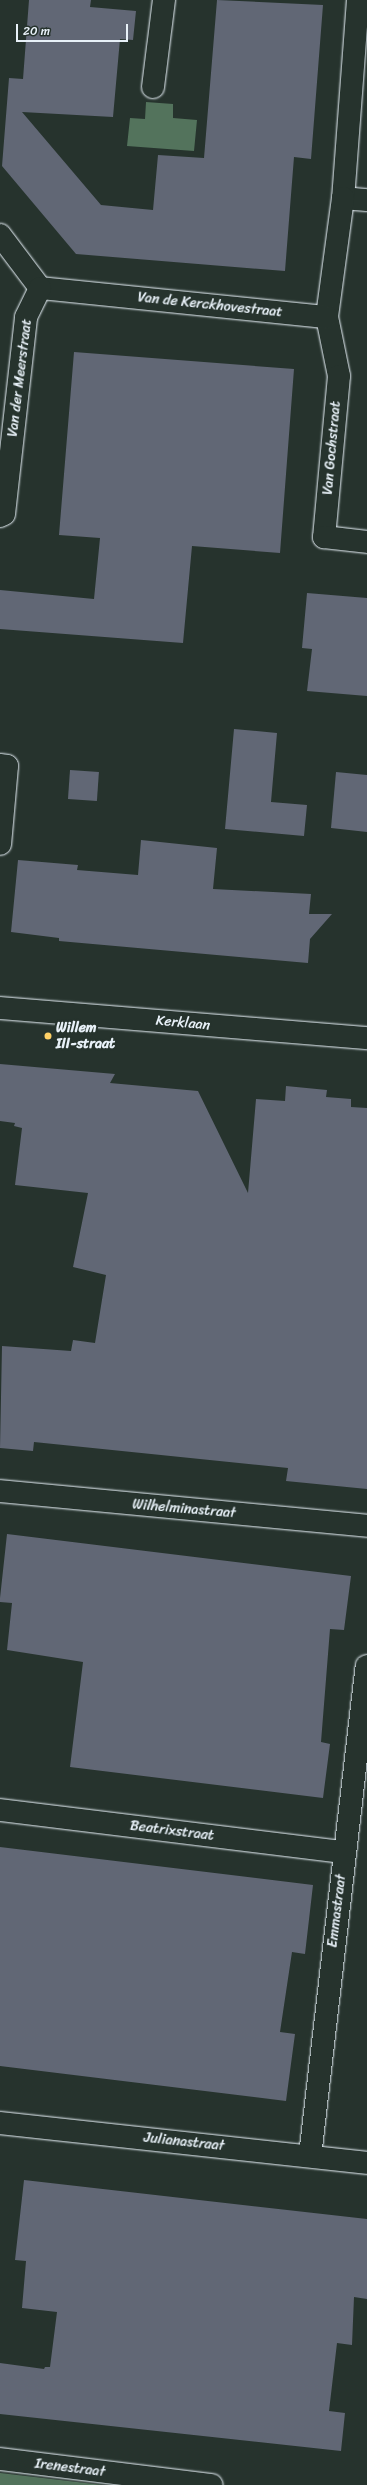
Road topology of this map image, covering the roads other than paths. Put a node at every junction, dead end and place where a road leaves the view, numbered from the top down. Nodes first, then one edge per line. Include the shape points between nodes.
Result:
1 (164, 0) edge
2 (358, 0) edge
3 (153, 87) dead end
4 (343, 198) junction
5 (367, 200) edge
6 (0, 235) edge
7 (40, 288) junction
8 (328, 317) junction
9 (0, 516) edge
10 (367, 542) edge
11 (0, 766) edge
12 (0, 844) edge
13 (0, 1008) edge
14 (367, 1038) edge
15 (0, 1492) edge
16 (367, 1526) edge
17 (367, 1666) edge
18 (0, 1810) edge
19 (344, 1852) junction
20 (0, 2123) edge
21 (310, 2156) junction
22 (367, 2163) edge
23 (0, 2459) edge
24 (211, 2485) edge

1 - 3 street
2 - 4 street
4 - 5 street
4 - 8 street
6 - 7 street
7 - 8 street, Van de Kerckhovestraat
7 - 9 street, Van der Meerstraat via 26,317 4,514
8 - 10 street, Van Gochstraat via 339,376 324,537
11 - 12 street via 7,766
13 - 14 street, Kerklaan
15 - 16 street, Wilhelminastraat
17 - 19 street, Emmastraat
18 - 19 street, Beatrixstraat
19 - 21 street, Emmastraat
20 - 21 street, Julianastraat
21 - 22 street, Julianastraat
23 - 24 street, Irenestraat

